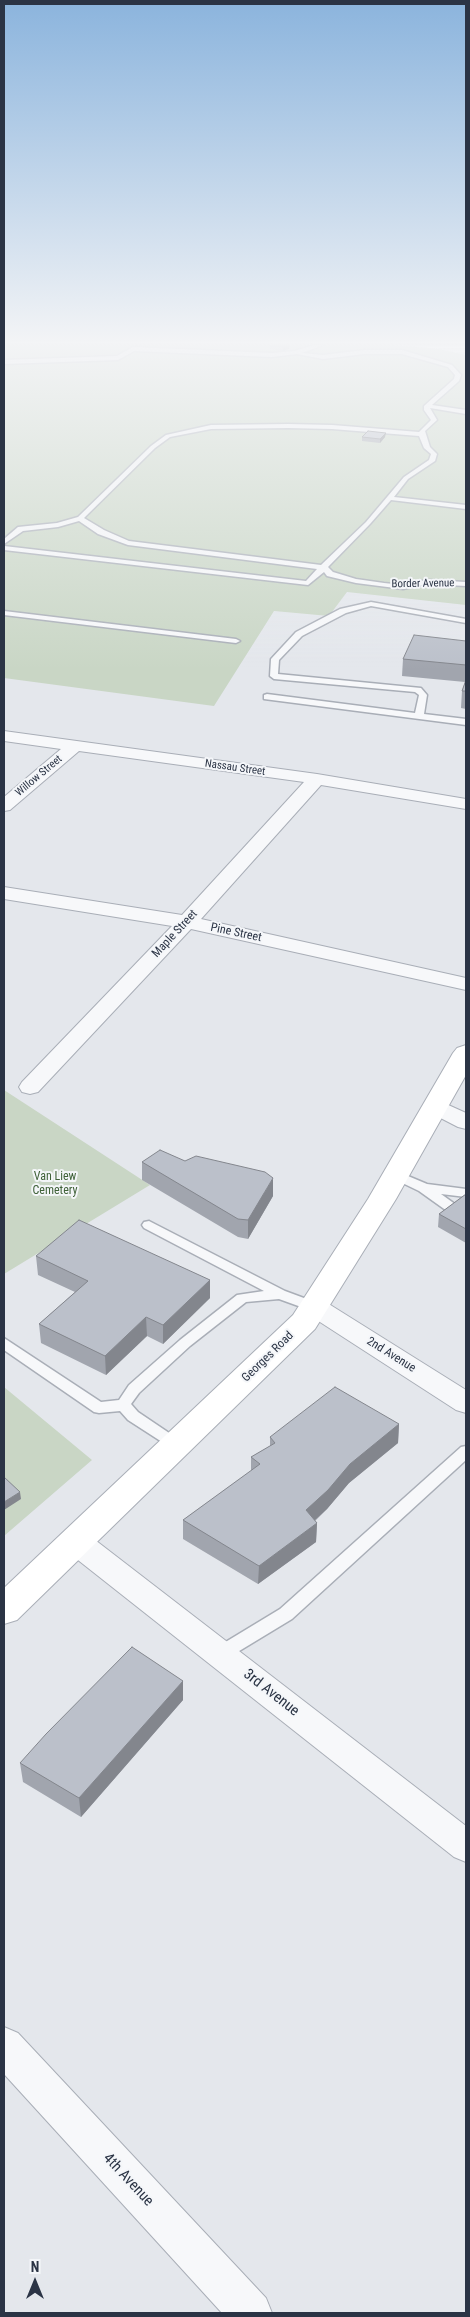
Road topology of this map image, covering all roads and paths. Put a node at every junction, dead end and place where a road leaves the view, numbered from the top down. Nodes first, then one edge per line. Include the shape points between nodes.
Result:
1 (148, 453) edge
2 (433, 453) edge
3 (389, 498) junction
4 (466, 507) edge
5 (80, 518) junction
6 (4, 528) edge
7 (21, 529) junction
8 (4, 542) edge
9 (4, 548) edge
10 (324, 568) junction
11 (466, 584) edge
12 (4, 614) edge
13 (466, 621) edge
14 (236, 641) dead end
15 (267, 697) dead end
16 (419, 717) junction
17 (466, 722) edge
18 (4, 736) edge
19 (75, 746) junction
20 (316, 779) junction
21 (466, 804) edge
22 (4, 806) edge
23 (4, 893) edge
24 (187, 922) junction
25 (466, 984) edge
26 (466, 1053) edge
27 (30, 1087) dead end
28 (435, 1106) junction
29 (466, 1122) edge
30 (396, 1175) junction
31 (424, 1188) junction
32 (466, 1193) edge
33 (466, 1209) edge
34 (466, 1218) edge
35 (148, 1225) dead end
36 (280, 1294) junction
37 (315, 1307) junction
38 (4, 1343) edge
39 (466, 1403) edge
40 (123, 1405) junction
41 (176, 1445) junction
42 (466, 1450) edge
43 (75, 1541) junction
44 (4, 1610) edge
45 (220, 1654) junction
46 (466, 1846) edge
47 (4, 2046) edge
48 (251, 2313) edge

1 - 5 lane
2 - 3 lane via 432,461 406,478
3 - 4 lane
3 - 10 lane
5 - 7 lane
5 - 10 lane, Border Avenue via 101,532 128,543
6 - 7 lane
7 - 8 lane
9 - 10 lane via 308,583
10 - 11 lane, Border Avenue via 330,574 384,585
12 - 14 lane
13 - 16 lane via 371,604 343,611 299,634 276,659 274,676 418,690 423,695
15 - 16 lane
16 - 17 lane
18 - 19 street, Nassau Street
19 - 20 street, Nassau Street
19 - 22 street, Willow Street
20 - 21 street, Nassau Street
20 - 24 street, Maple Street
23 - 24 street, Pine Street
24 - 25 street, Pine Street
24 - 27 street, Maple Street
26 - 28 street, Georges Road
28 - 29 street
28 - 30 street, Georges Road
30 - 31 lane
30 - 37 street, Georges Road
31 - 32 lane
31 - 33 lane
31 - 34 lane
35 - 36 lane
36 - 37 lane
36 - 40 lane via 242,1298 185,1343 134,1389
37 - 39 street, 2nd Avenue
37 - 41 street, Georges Road via 304,1322
38 - 40 lane via 99,1408
40 - 41 lane
41 - 43 street, Georges Road
42 - 45 lane via 286,1614
43 - 44 street, Georges Road
43 - 45 street, 3rd Avenue
45 - 46 street, 3rd Avenue
47 - 48 street, 4th Avenue

